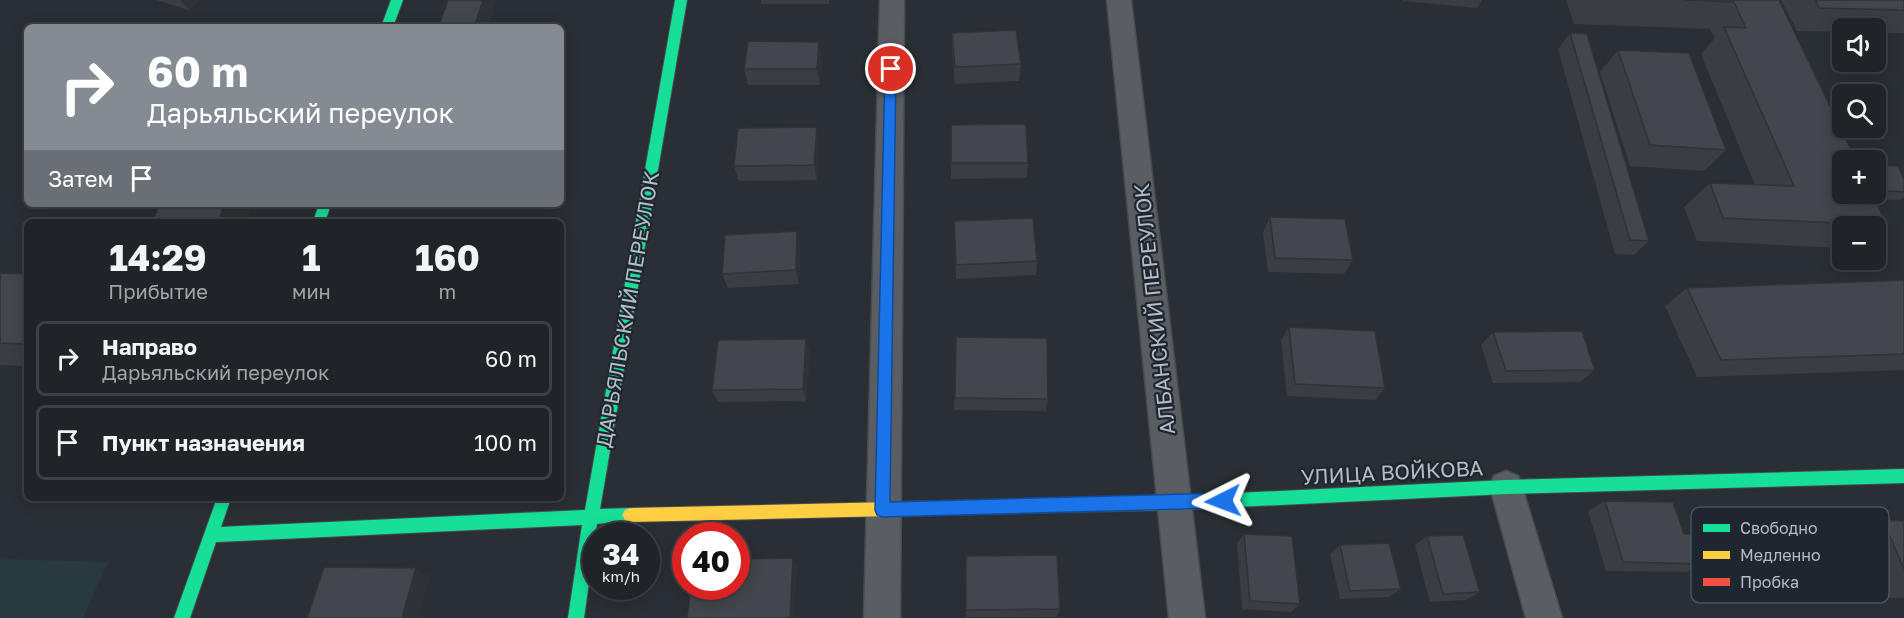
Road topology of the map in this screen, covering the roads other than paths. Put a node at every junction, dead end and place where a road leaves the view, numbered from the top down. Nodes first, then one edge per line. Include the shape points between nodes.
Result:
1 (397, 0) edge
2 (681, 0) edge
3 (892, 0) edge
4 (1119, 0) edge
5 (388, 24) edge
6 (1904, 476) edge
7 (1506, 487) junction
8 (223, 501) edge
9 (1176, 503) junction
10 (882, 510) junction
11 (591, 516) junction
12 (212, 535) junction
13 (182, 618) edge
14 (576, 618) edge
15 (882, 618) edge
16 (1187, 618) edge
17 (1544, 618) edge

1 - 5 street
2 - 11 street, ДАРЬЯЛЬСКИЙ ПЕРЕУЛОК
3 - 10 street
4 - 9 street, АЛБАНСКИЙ ПЕРЕУЛОК
6 - 7 street, УЛИЦА ВОЙКОВА
7 - 9 street, УЛИЦА ВОЙКОВА
7 - 17 street
8 - 12 street
9 - 10 street, УЛИЦА ВОЙКОВА
9 - 16 street, АЛБАНСКИЙ ПЕРЕУЛОК
10 - 11 street, УЛИЦА ВОЙКОВА
10 - 15 street
11 - 12 street
11 - 14 street, ДАРЬЯЛЬСКИЙ ПЕРЕУЛОК
12 - 13 street

